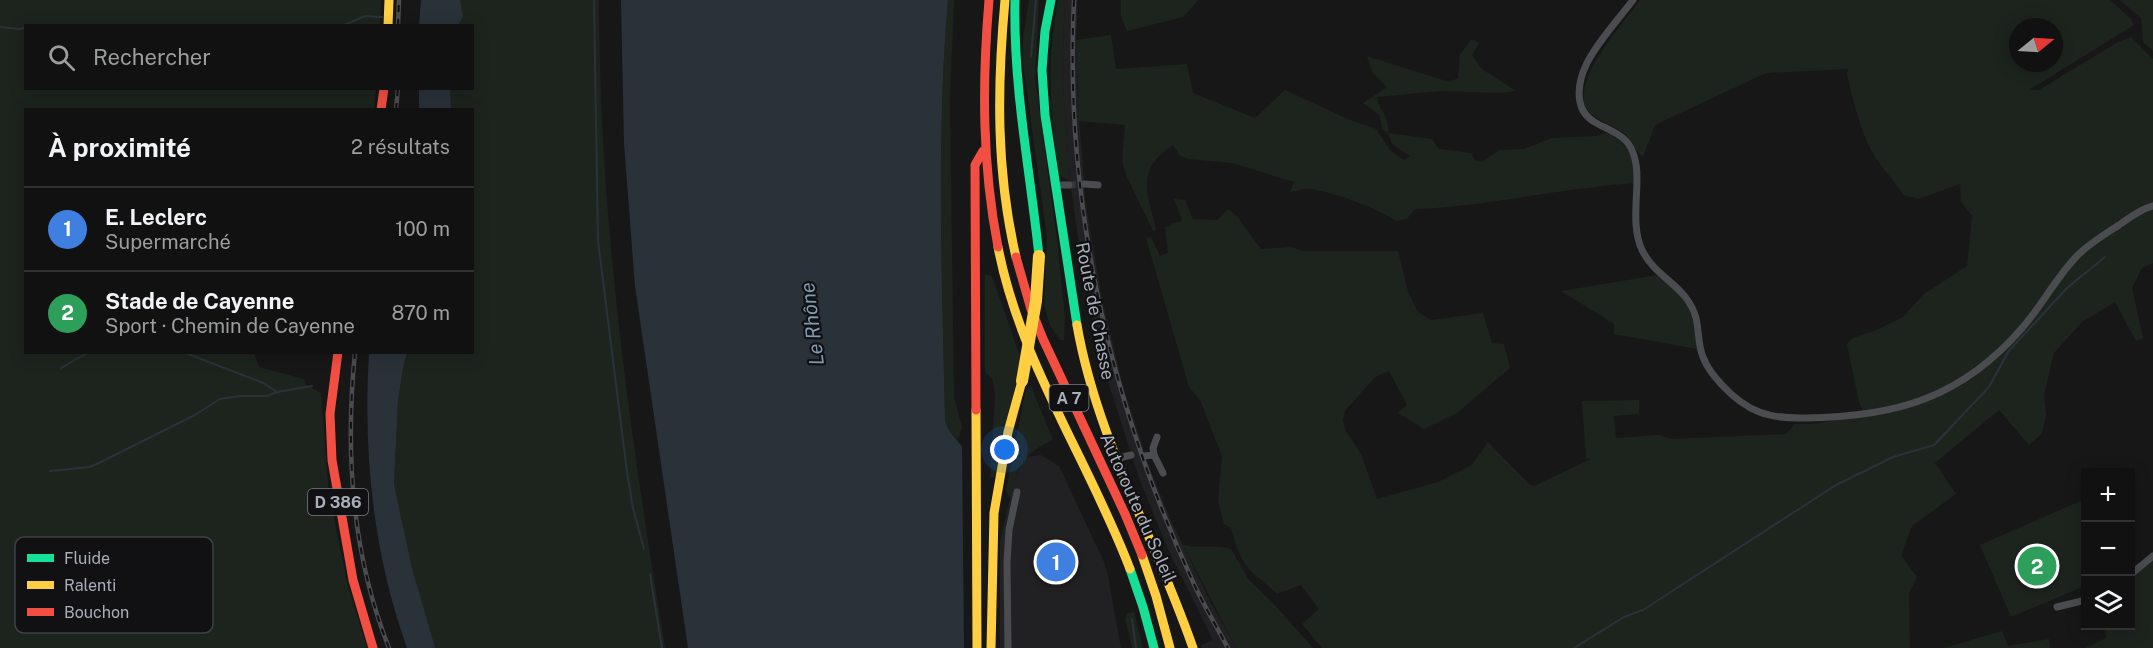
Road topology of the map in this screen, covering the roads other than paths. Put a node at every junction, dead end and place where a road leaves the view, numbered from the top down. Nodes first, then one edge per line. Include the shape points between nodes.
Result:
1 (389, 0) edge
2 (988, 0) edge
3 (1005, 0) edge
4 (1015, 0) edge
5 (1051, 0) edge
6 (1633, 0) edge
7 (388, 24) edge
8 (384, 90) edge
9 (381, 108) edge
10 (983, 150) junction
11 (1085, 184) tunnel mouth
12 (1055, 185) junction
13 (1069, 185) tunnel mouth
14 (1098, 185) dead end
15 (2153, 206) edge
16 (338, 354) edge
17 (1157, 437) dead end
18 (1154, 455) junction
19 (1144, 456) dead end
20 (1163, 472) dead end
21 (1017, 492) dead end
22 (2153, 556) edge
23 (2135, 571) edge
24 (2081, 601) edge
25 (2057, 607) dead end
26 (373, 648) edge
27 (977, 648) edge
28 (991, 648) edge
29 (1008, 648) edge
30 (1154, 648) edge
31 (1170, 648) edge
32 (1192, 648) edge

1 - 7 main road
2 - 10 main road, Autoroute du Soleil / A 7
3 - 31 main road, Autoroute du Soleil / A 7 via 998,140 1012,243 1050,357 1138,543
4 - 28 main road, bridge via 1018,96 1039,256 1036,301 1022,381 1008,432 994,513
5 - 12 main road, Route de Chasse via 1042,70
6 - 15 street via 1586,65 1579,93 1581,108 1592,121 1630,146 1637,166 1637,231 1642,251 1690,302 1707,367 1751,410 1787,419 1861,415 1901,408 1963,382 1994,359 2024,326 2078,255
8 - 9 main road
10 - 27 main road via 975,165
10 - 30 main road, Autoroute du Soleil / A 7 via 996,241 1016,313 1128,561
11 - 14 street
12 - 13 street
12 - 32 main road, Route de Chasse via 1083,361 1097,407 1125,457
16 - 26 main road, D 386 via 330,414 332,460 353,580
17 - 18 street
18 - 19 street
18 - 20 street
21 - 29 street via 1006,562
22 - 23 street
24 - 25 street

